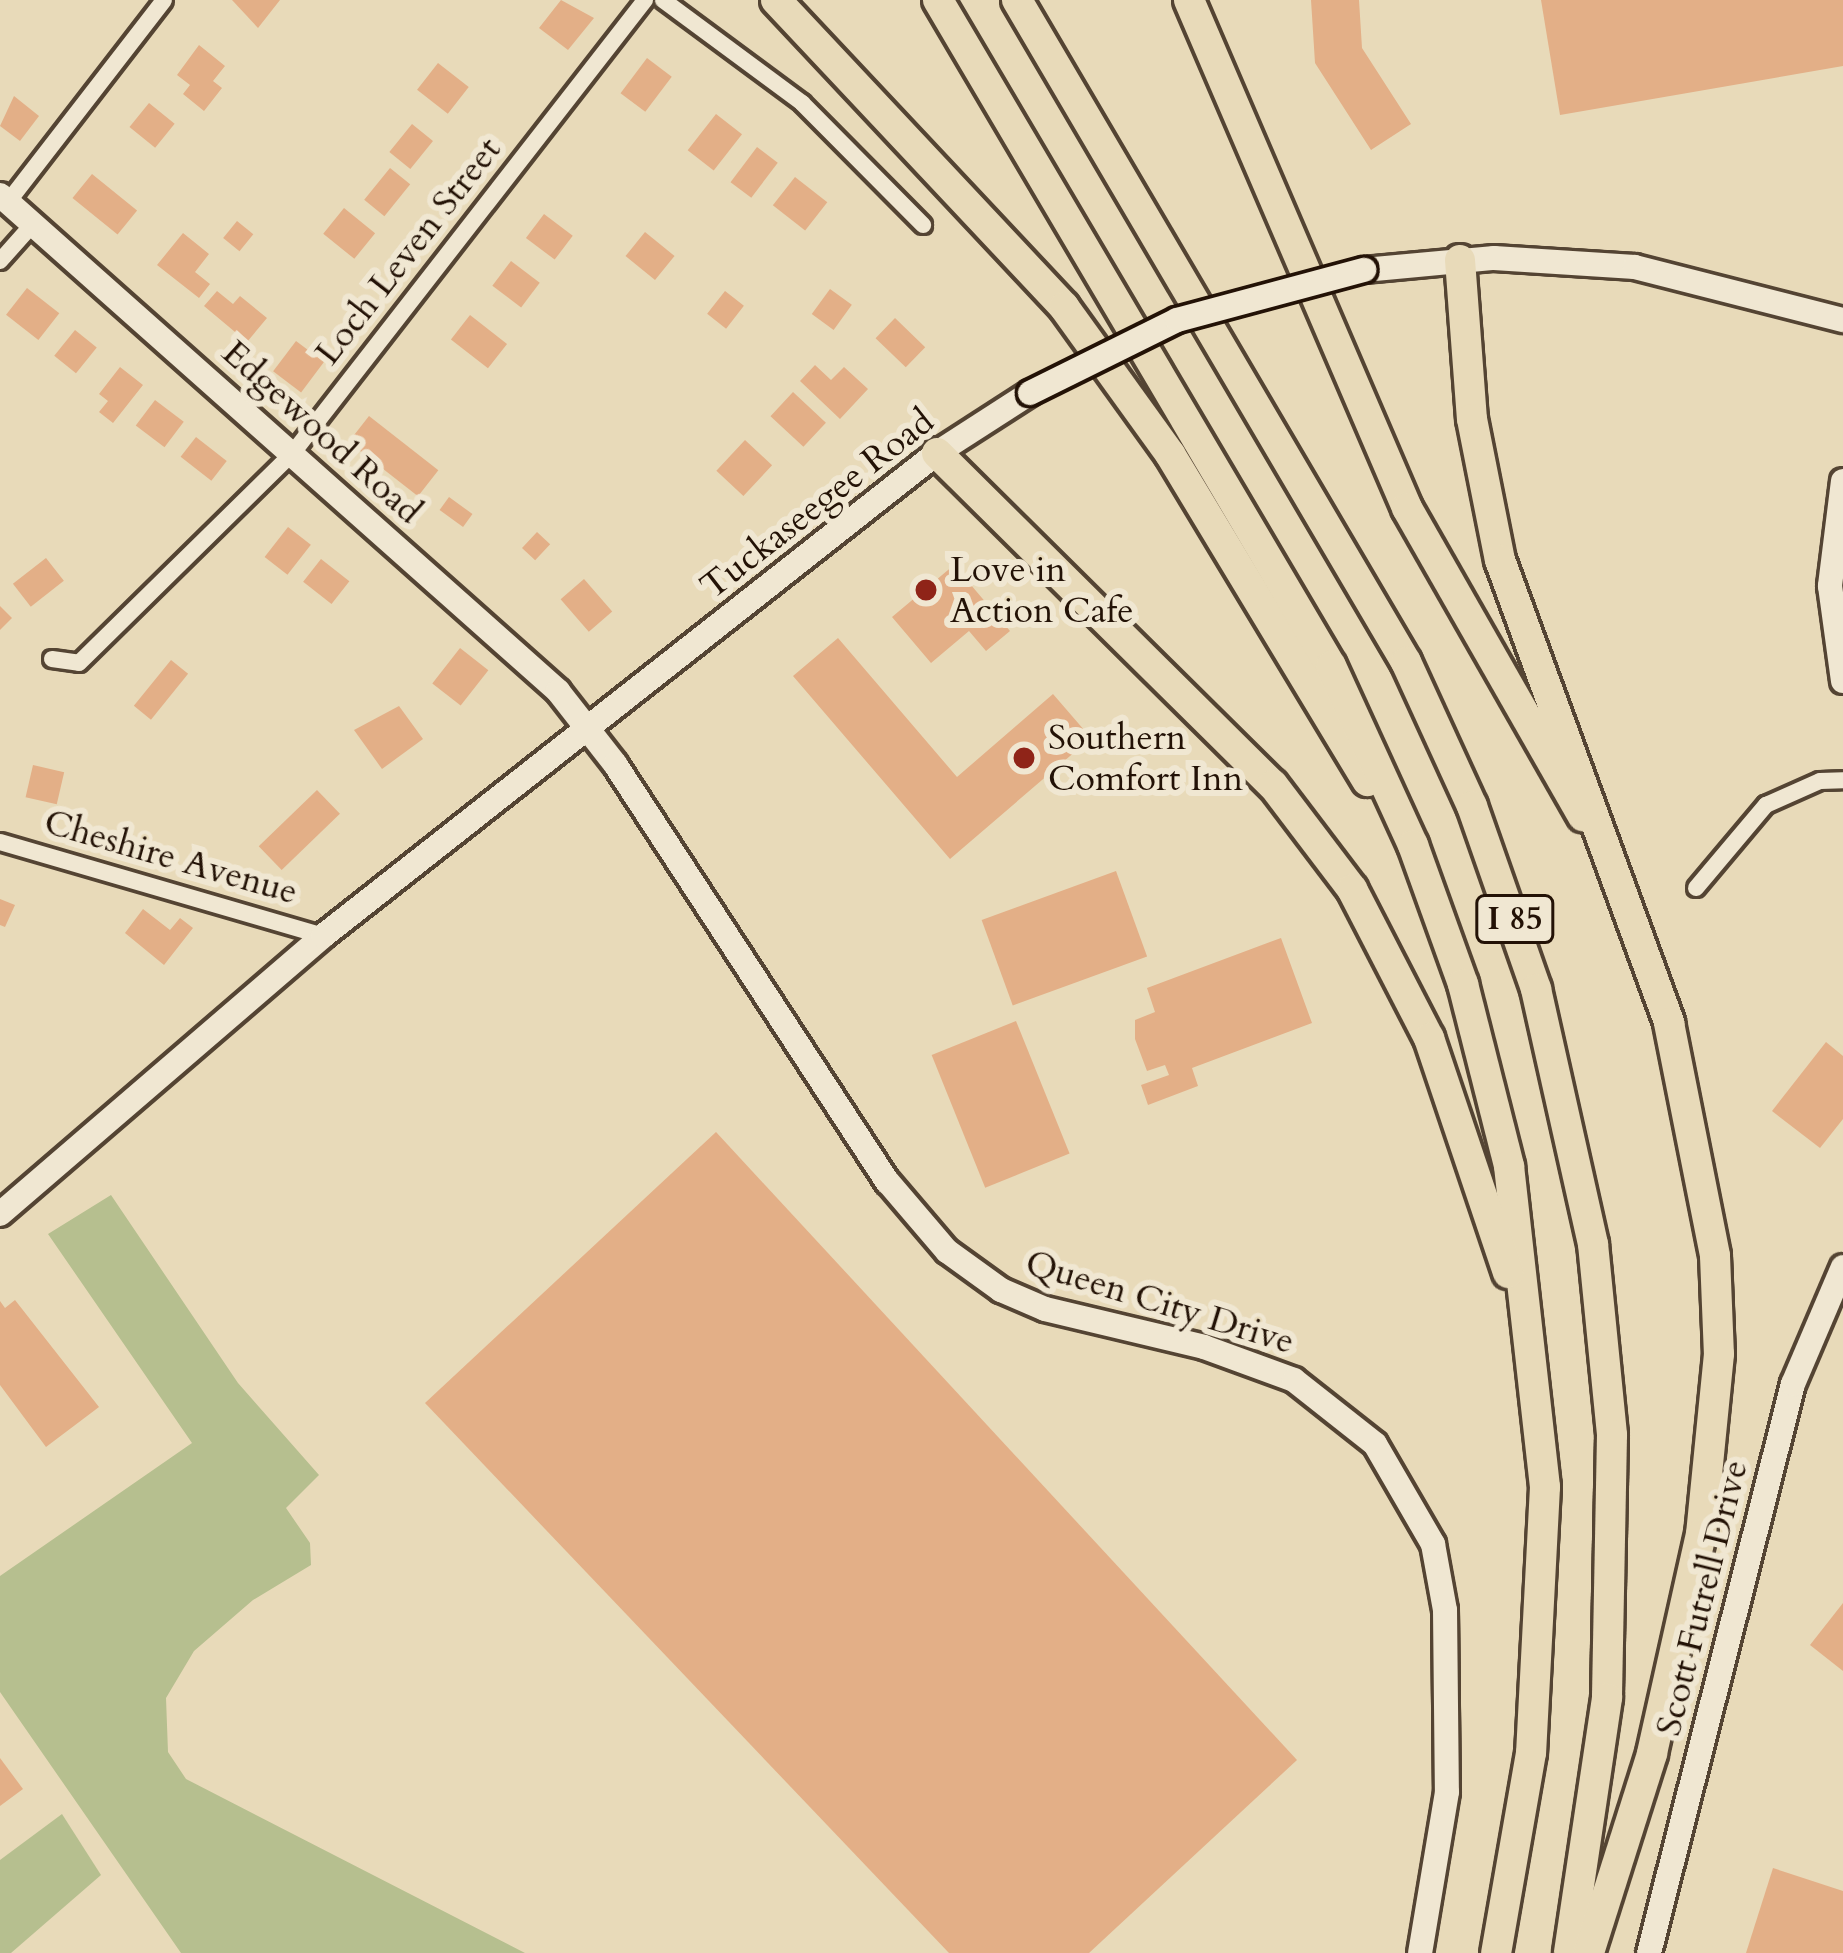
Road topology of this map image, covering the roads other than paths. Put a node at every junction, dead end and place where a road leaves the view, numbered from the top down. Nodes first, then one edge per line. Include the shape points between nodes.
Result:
1 (164, 0) edge
2 (645, 0) edge
3 (663, 0) edge
4 (776, 0) edge
5 (938, 0) edge
6 (1017, 0) edge
7 (1189, 0) edge
8 (4, 198) edge
9 (33, 224) junction
10 (922, 225) dead end
11 (1460, 260) junction
12 (0, 261) edge
13 (1843, 320) edge
14 (937, 453) junction
15 (292, 454) junction
16 (1843, 481) edge
17 (52, 659) dead end
18 (1843, 681) edge
19 (589, 730) junction
20 (1843, 780) edge
21 (0, 842) edge
22 (1616, 873) junction
23 (1696, 888) dead end
24 (1440, 916) junction
25 (323, 936) junction
26 (0, 1214) edge
27 (1843, 1267) edge
28 (1540, 1396) junction
29 (1420, 1953) edge
30 (1496, 1953) edge
31 (1569, 1953) edge
32 (1589, 1953) edge
33 (1649, 1953) edge

1 - 8 street
2 - 15 street, Loch Leven Street
3 - 10 street via 802,103
4 - 24 highway via 1064,307 1279,626
5 - 24 highway, I 85 via 1312,631 1377,759
6 - 31 highway, I 85 via 1397,645 1472,806 1536,989 1590,1224 1612,1435 1607,1699
7 - 22 highway via 1407,508
8 - 9 street, Edgewood Road
9 - 12 street
9 - 15 street, Edgewood Road
11 - 13 street, Tuckaseegee Road via 1635,267
11 - 14 street, Tuckaseegee Road, bridge via 1364,270 1177,320 1030,393
11 - 22 highway via 1472,419 1500,560
14 - 19 street, Tuckaseegee Road
14 - 28 highway via 1274,785 1352,889 1408,988 1450,1095
15 - 17 street, Loch Leven Street via 79,663
15 - 19 street, Edgewood Road via 558,691
16 - 18 street via 1831,586
19 - 25 street, Tuckaseegee Road
19 - 29 street, Queen City Drive via 888,1182 947,1251 1045,1309 1204,1347 1294,1379 1354,1421 1398,1472 1433,1544 1446,1633 1447,1792
20 - 23 street via 1820,781 1766,805
21 - 25 street, Cheshire Avenue
22 - 32 highway via 1691,1108 1715,1256 1719,1354 1681,1641
24 - 28 highway, I 85 via 1509,1166
25 - 26 street, Tuckaseegee Road
27 - 33 street, Scott Futrell Drive via 1792,1384
28 - 30 highway, I 85 via 1539,1664

